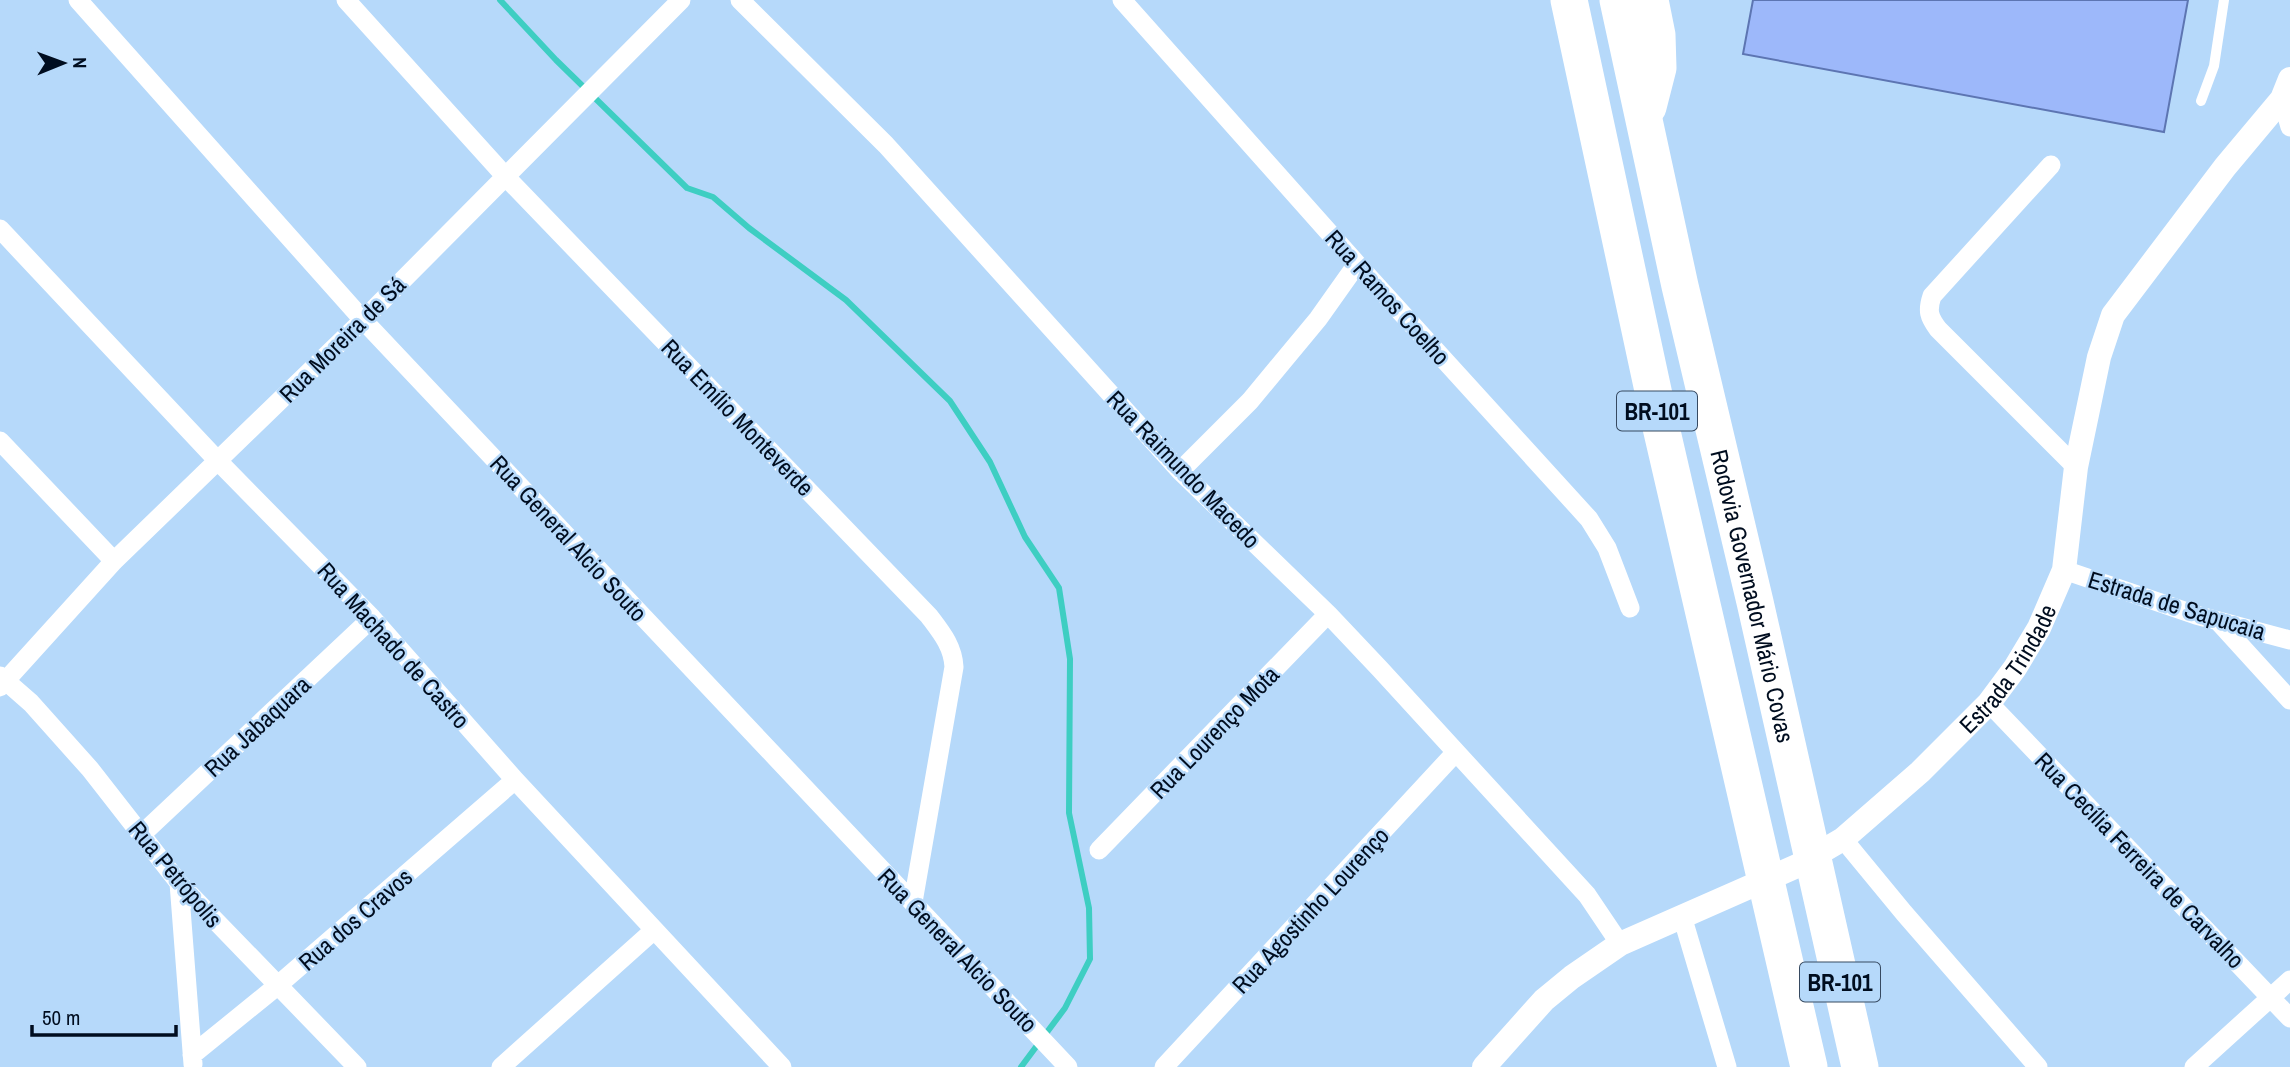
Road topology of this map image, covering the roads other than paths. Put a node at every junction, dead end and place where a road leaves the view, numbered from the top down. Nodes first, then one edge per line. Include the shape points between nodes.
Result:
1 (78, 0) edge
2 (346, 0) edge
3 (681, 0) edge
4 (740, 0) edge
5 (1122, 0) edge
6 (1569, 0) edge
7 (1618, 0) edge
8 (1650, 0) edge
9 (2224, 0) edge
10 (2286, 89) edge
11 (2201, 101) dead end
12 (1646, 118) junction
13 (2290, 127) edge
14 (2051, 165) dead end
15 (505, 176) junction
16 (0, 229) edge
17 (1357, 264) junction
18 (363, 320) junction
19 (0, 441) edge
20 (218, 461) junction
21 (2076, 467) junction
22 (1180, 471) junction
23 (114, 561) junction
24 (2064, 570) junction
25 (1630, 608) dead end
26 (1328, 614) junction
27 (372, 618) junction
28 (2217, 621) junction
29 (2290, 640) edge
30 (2, 681) edge
31 (2290, 701) edge
32 (1989, 703) junction
33 (1456, 752) junction
34 (514, 780) junction
35 (141, 835) junction
36 (1843, 839) junction
37 (1099, 850) dead end
38 (180, 883) junction
39 (913, 902) junction
40 (1682, 916) junction
41 (653, 931) junction
42 (1620, 944) junction
43 (2290, 980) edge
44 (278, 986) junction
45 (2272, 998) junction
46 (2290, 1018) edge
47 (192, 1061) edge
48 (357, 1067) edge
49 (501, 1067) edge
50 (782, 1067) edge
51 (1068, 1067) edge
52 (1164, 1067) edge
53 (1484, 1067) edge
54 (1727, 1067) edge
55 (1809, 1067) edge
56 (1860, 1067) edge
57 (2038, 1067) edge
58 (2194, 1067) edge

1 - 18 street, Rua General Alcio Souto
2 - 15 street, Rua Emílio Monteverde
3 - 15 street, Rua Moreira de Sá
4 - 22 street, Rua Raimundo Macedo via 886,145
5 - 17 street, Rua Ramos Coelho
6 - 55 highway, Rodovia Governador Mário Covas / BR-101 via 1660,423
7 - 12 highway, Rodovia Governador Mário Covas / BR-101
8 - 12 highway via 1658,68
9 - 11 lane via 2214,66
10 - 13 street
10 - 21 street, Estrada Trindade via 2113,315 2099,357
12 - 56 highway, Rodovia Governador Mário Covas / BR-101 via 1680,286
14 - 21 street via 1932,296 1928,308 1937,329
15 - 18 street, Rua Moreira de Sá
15 - 39 street, Rua Emílio Monteverde via 946,637 954,667
16 - 20 street, Rua Machado de Castro
17 - 22 street via 1250,401
17 - 25 street, Rua Ramos Coelho via 1589,519 1607,548
18 - 20 street, Rua Moreira de Sá
18 - 39 street, Rua General Alcio Souto
19 - 23 street
20 - 23 street, Rua Moreira de Sá
20 - 27 street, Rua Machado de Castro
21 - 24 street, Estrada Trindade
22 - 26 street, Rua Raimundo Macedo
23 - 30 street, Rua Moreira de Sá
24 - 28 street, Estrada de Sapucaia
24 - 32 street, Estrada Trindade via 2039,628
26 - 33 street, Rua Raimundo Macedo
26 - 37 street, Rua Lourenço Mota
27 - 34 street, Rua Machado de Castro
27 - 35 street, Rua Jabaquara
28 - 29 street, Estrada de Sapucaia
28 - 31 street
30 - 35 street, Rua Petrópolis via 31,703
32 - 36 street, Estrada Trindade
32 - 45 street, Rua Cecília Ferreira de Carvalho
33 - 42 street, Rua Raimundo Macedo via 1587,895
33 - 52 street, Rua Agostinho Lourenço
34 - 41 street, Rua Machado de Castro
34 - 44 street, Rua dos Cravos
35 - 38 street, Rua Petrópolis
36 - 40 street, Estrada Trindade via 1797,866
36 - 57 street
38 - 44 street, Rua Petrópolis
38 - 47 street
39 - 51 street, Rua General Alcio Souto
40 - 42 street, Estrada Trindade
40 - 54 street
41 - 49 street
41 - 50 street, Rua Machado de Castro
42 - 53 street, Estrada Trindade via 1544,1000
43 - 45 street
44 - 47 street, Rua dos Cravos
44 - 48 street, Rua Petrópolis
45 - 46 street, Rua Cecília Ferreira de Carvalho
45 - 58 street

